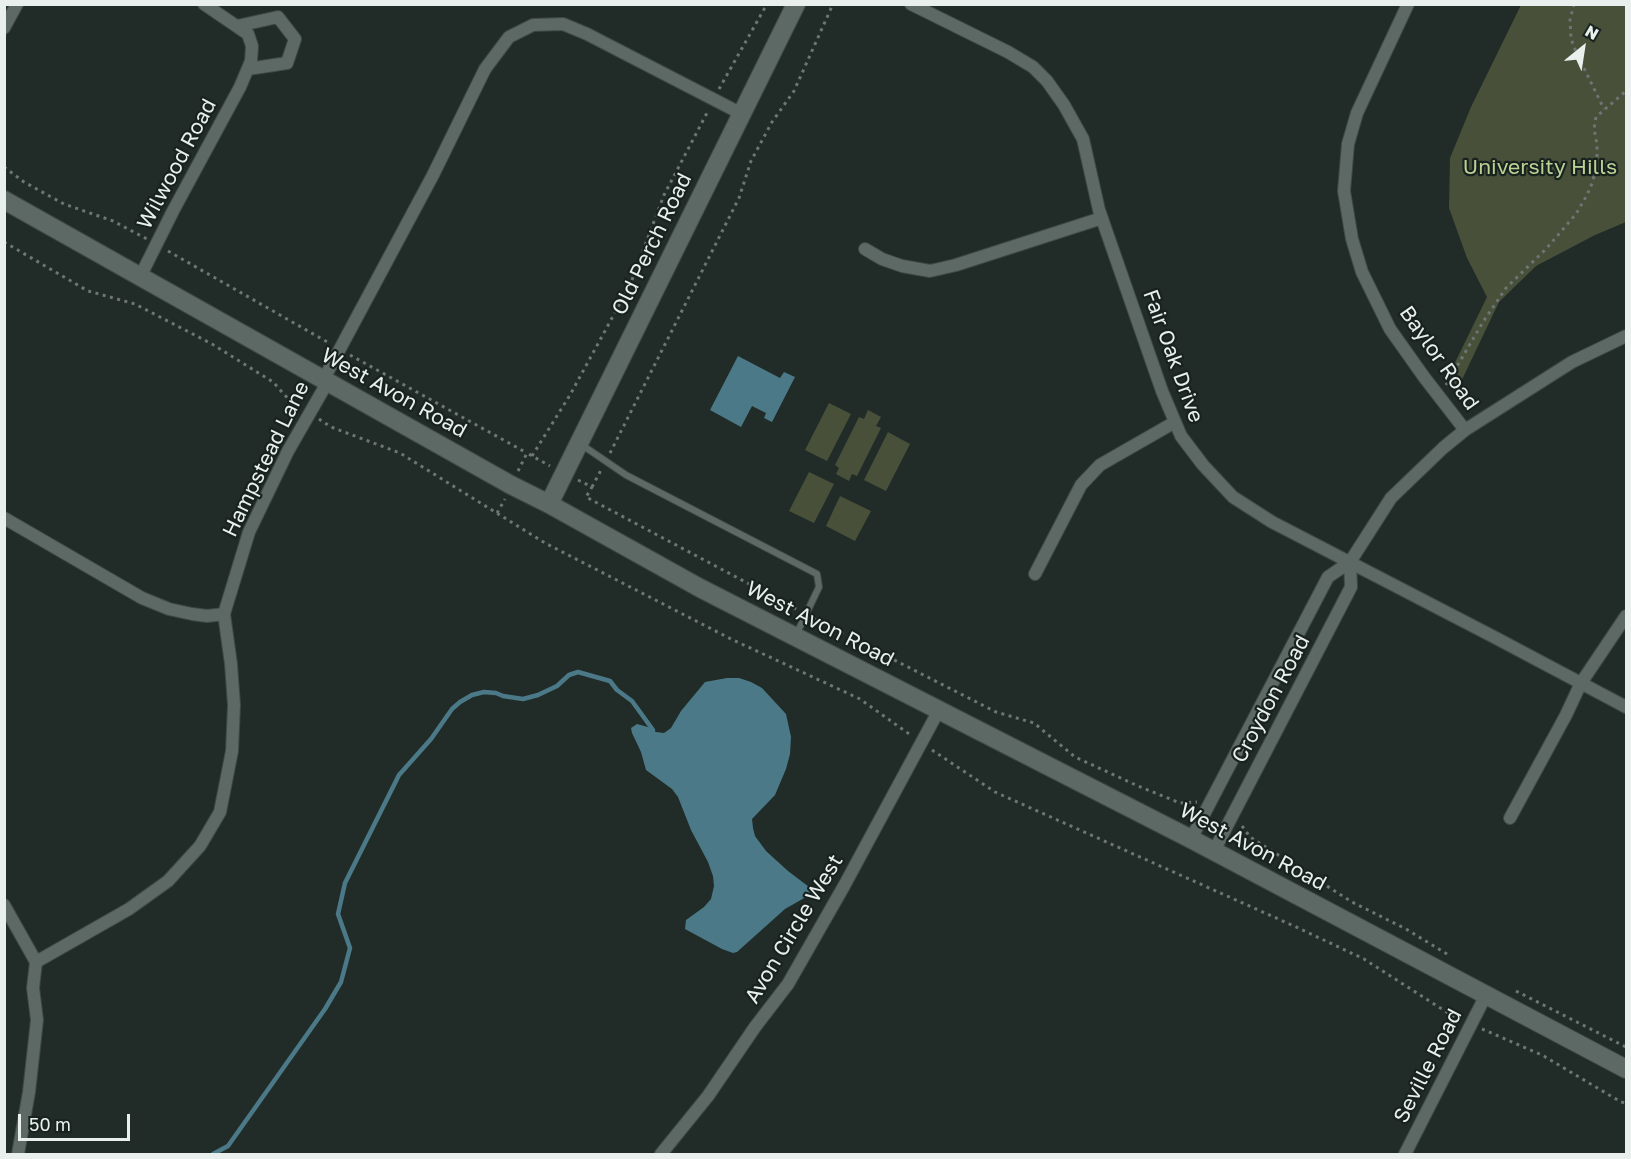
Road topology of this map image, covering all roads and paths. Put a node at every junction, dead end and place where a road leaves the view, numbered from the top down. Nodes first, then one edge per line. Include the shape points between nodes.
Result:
1 (17, 4) edge
2 (204, 4) edge
3 (767, 4) edge
4 (796, 4) edge
5 (833, 4) edge
6 (911, 4) edge
7 (1408, 4) edge
8 (1574, 4) edge
9 (237, 26) junction
10 (4, 28) edge
11 (248, 69) junction
12 (718, 91) dead end
13 (1626, 91) edge
14 (709, 109) dead end
15 (1604, 109) junction
16 (742, 114) junction
17 (4, 167) edge
18 (4, 200) edge
19 (1102, 218) junction
20 (140, 235) dead end
21 (4, 242) edge
22 (865, 249) dead end
23 (167, 250) dead end
24 (140, 277) junction
25 (1626, 336) edge
26 (322, 339) dead end
27 (350, 355) dead end
28 (326, 381) junction
29 (1439, 396) junction
30 (309, 414) junction
31 (1175, 422) junction
32 (1465, 430) junction
33 (579, 443) junction
34 (527, 453) junction
35 (532, 456) junction
36 (606, 461) junction
37 (547, 465) dead end
38 (519, 470) dead end
39 (577, 479) dead end
40 (592, 487) junction
41 (505, 499) dead end
42 (549, 504) junction
43 (497, 513) junction
44 (4, 518) edge
45 (1350, 562) junction
46 (1035, 574) dead end
47 (224, 614) junction
48 (806, 614) junction
49 (1626, 616) edge
50 (795, 636) junction
51 (1581, 683) junction
52 (1626, 707) edge
53 (939, 710) junction
54 (921, 742) junction
55 (1198, 802) dead end
56 (1510, 818) dead end
57 (1241, 825) dead end
58 (1191, 839) junction
59 (1214, 851) junction
60 (4, 905) edge
61 (1455, 959) dead end
62 (36, 962) junction
63 (1514, 990) dead end
64 (1486, 995) junction
65 (1471, 1024) junction
66 (1626, 1047) edge
67 (1626, 1069) edge
68 (1626, 1103) edge
69 (18, 1155) edge
70 (661, 1155) edge
71 (1405, 1155) edge

1 - 10 street
2 - 9 street, Wilwood Road
3 - 12 path
4 - 16 street, Old Perch Road
5 - 36 path via 794,91 751,161 739,198
6 - 19 street, Fair Oak Drive via 1008,52 1047,81 1083,138
7 - 29 street, Baylor Road via 1357,113 1348,144 1344,191 1362,272 1390,329
8 - 15 path via 1571,39
9 - 11 street, Wilwood Road via 248,34 252,46
9 - 11 street via 278,17 295,39 287,63
11 - 24 street, Wilwood Road
13 - 15 path
14 - 35 path via 664,195 625,294
15 - 29 path via 1596,117 1597,159 1587,195 1559,236 1506,288
16 - 28 street, Hampstead Lane via 563,24 533,25 509,38 485,69
16 - 33 street, Old Perch Road
17 - 20 path via 64,204
18 - 24 street, West Avon Road
19 - 22 street via 930,271 902,266
19 - 31 street, Fair Oak Drive
21 - 30 path via 88,291 135,304 212,344 273,382 292,403
23 - 26 path
24 - 28 street, West Avon Road
25 - 32 street, Croydon Road via 1572,362
27 - 34 path
28 - 30 street, Hampstead Lane
28 - 42 street, West Avon Road
29 - 32 street, Baylor Road
30 - 43 path via 331,427 400,453
30 - 47 street, Hampstead Lane via 249,532
31 - 45 street, Fair Oak Drive via 1203,465 1233,497
31 - 46 street via 1100,465 1081,485
32 - 45 street, Croydon Road via 1391,498
33 - 36 lane
33 - 42 street, Old Perch Road
34 - 35 path
34 - 38 path
35 - 37 path
36 - 40 path
36 - 48 lane via 626,476 817,574 819,587
39 - 40 path
40 - 48 path via 586,497
41 - 43 path
42 - 50 street, West Avon Road
43 - 54 path via 544,543 721,634 860,699
44 - 47 street via 142,598 192,614
45 - 51 street, Fair Oak Drive
45 - 58 street, Croydon Road via 1328,577
45 - 59 street, Croydon Road via 1352,587
47 - 62 street, Hampstead Lane via 234,705 232,751 220,812 200,846 168,881 129,909
48 - 50 lane
48 - 55 path via 996,712 1034,723 1075,757 1180,803
49 - 51 street
50 - 53 street, West Avon Road
51 - 52 street, Fair Oak Drive
51 - 56 street
53 - 54 street, Avon Circle West
53 - 58 street, West Avon Road
54 - 65 path via 995,792 1284,921 1364,960
54 - 70 street, Avon Circle West via 788,984
57 - 61 path via 1250,837 1352,902
58 - 59 street, West Avon Road
59 - 64 street, West Avon Road
60 - 62 street
62 - 69 street via 33,988 37,1020
63 - 66 path
64 - 65 street, Seville Road
64 - 67 street, West Avon Road
65 - 68 path via 1542,1055
65 - 71 street, Seville Road

